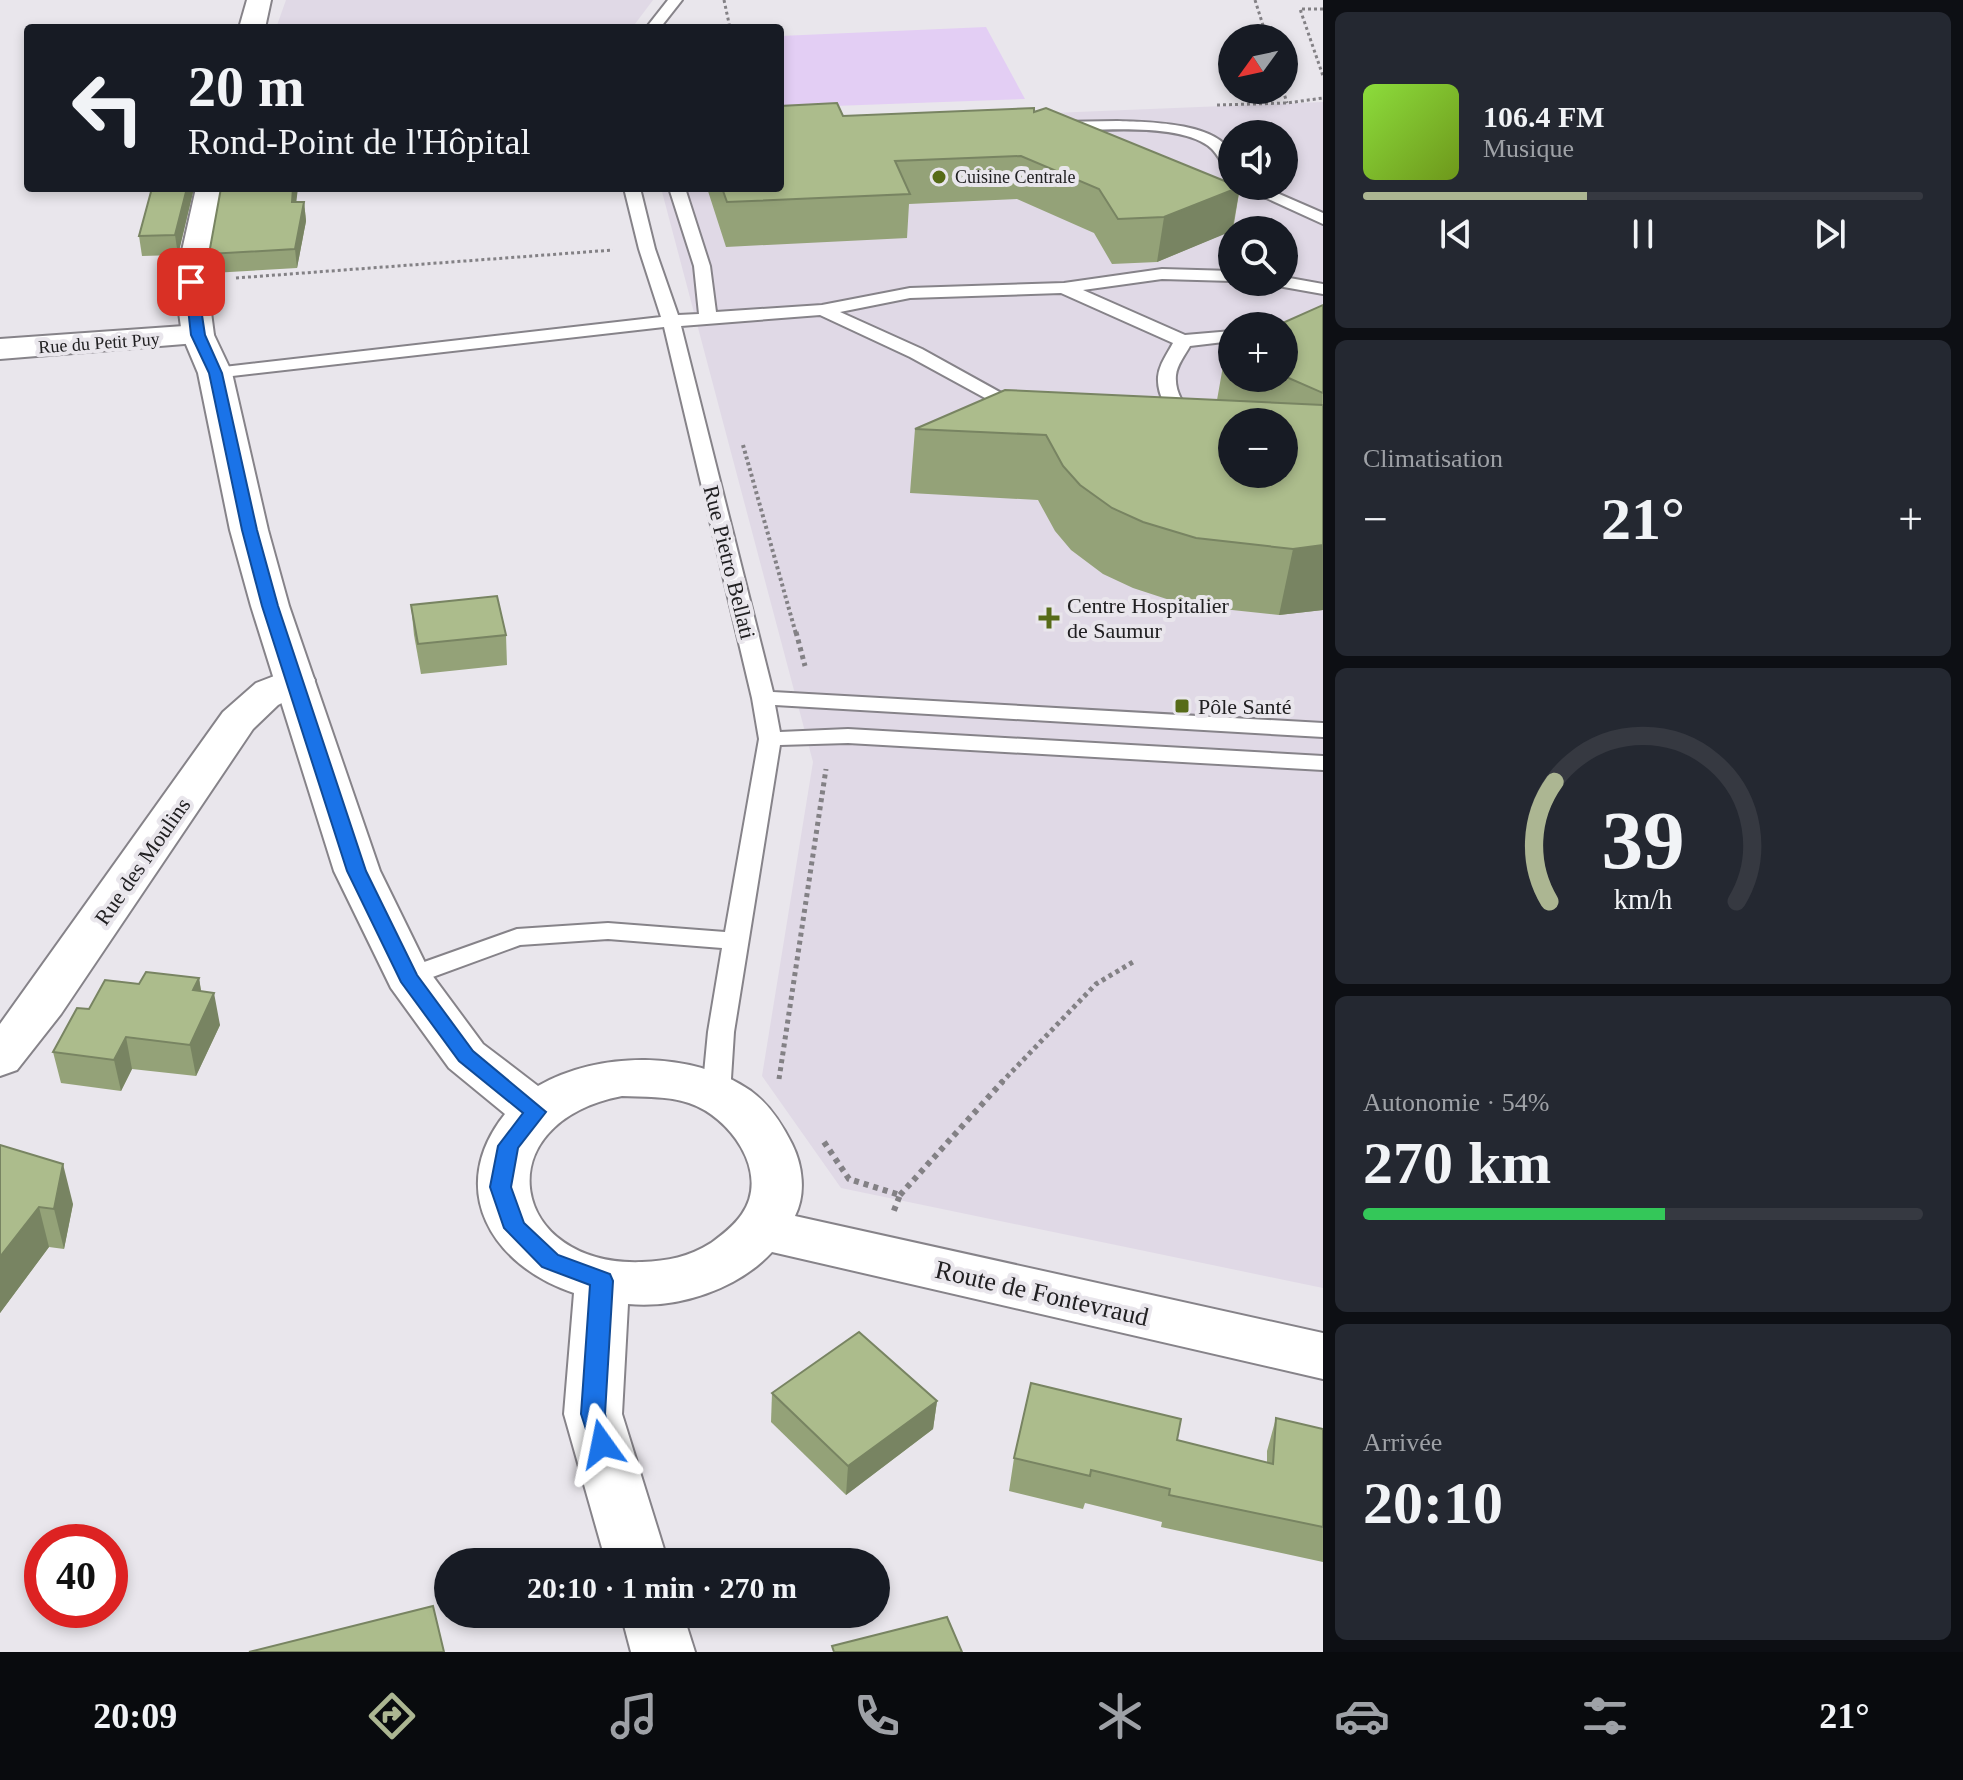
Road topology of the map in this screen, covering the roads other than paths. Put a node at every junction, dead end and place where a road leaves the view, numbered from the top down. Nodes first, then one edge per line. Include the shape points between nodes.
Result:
1 (259, 0) edge
2 (675, 0) edge
3 (253, 24) edge
4 (656, 24) edge
5 (1040, 128) edge
6 (1218, 146) edge
7 (209, 192) edge
8 (633, 192) edge
9 (678, 192) edge
10 (1280, 200) edge
11 (1323, 219) edge
12 (1218, 276) edge
13 (1298, 285) edge
14 (1064, 288) junction
15 (1323, 289) edge
16 (822, 310) junction
17 (710, 319) junction
18 (671, 321) junction
19 (198, 335) junction
20 (1218, 337) edge
21 (1183, 341) junction
22 (0, 349) edge
23 (215, 373) junction
24 (1034, 415) edge
25 (1218, 442) edge
26 (1191, 445) edge
27 (1218, 446) edge
28 (295, 680) junction
29 (763, 698) junction
30 (1323, 730) edge
31 (770, 739) junction
32 (1323, 763) edge
33 (736, 941) junction
34 (408, 977) junction
35 (0, 1058) edge
36 (716, 1094) junction
37 (536, 1112) junction
38 (761, 1229) junction
39 (602, 1281) junction
40 (1323, 1356) edge
41 (633, 1548) edge
42 (656, 1628) edge
43 (663, 1652) edge

1 - 3 street
2 - 4 lane
5 - 6 lane via 1146,127 1192,134
7 - 19 street via 191,282
8 - 18 lane, Rue Pietro Bellati
9 - 17 lane via 702,266
10 - 11 lane
12 - 14 lane via 1162,274
13 - 15 lane
14 - 16 lane via 910,293
14 - 21 lane
16 - 17 lane
16 - 24 lane via 916,353 1009,408
17 - 18 lane
18 - 23 lane
18 - 29 lane, Rue Pietro Bellati
19 - 22 street, Rue du Petit Puy
19 - 23 street
20 - 21 lane
21 - 25 lane via 1167,376 1169,395 1194,425
23 - 28 street via 249,530
26 - 27 lane
28 - 34 street via 357,871
28 - 35 street, Rue des Moulins via 271,688 252,703
29 - 30 lane
29 - 31 lane, Rue Pietro Bellati
31 - 32 lane via 848,736
31 - 33 lane, Rue Pietro Bellati
33 - 34 lane via 608,931 517,937
33 - 36 lane, Rue Pietro Bellati
34 - 37 street via 466,1056
36 - 37 street via 670,1080 622,1078 575,1089
36 - 38 street via 745,1114 766,1139 777,1168 776,1199
37 - 39 street via 508,1146 501,1187 515,1228 550,1261
38 - 39 street via 734,1257 694,1276 648,1284
38 - 40 street, Route de Fontevraud
39 - 41 street via 593,1414
42 - 43 street

